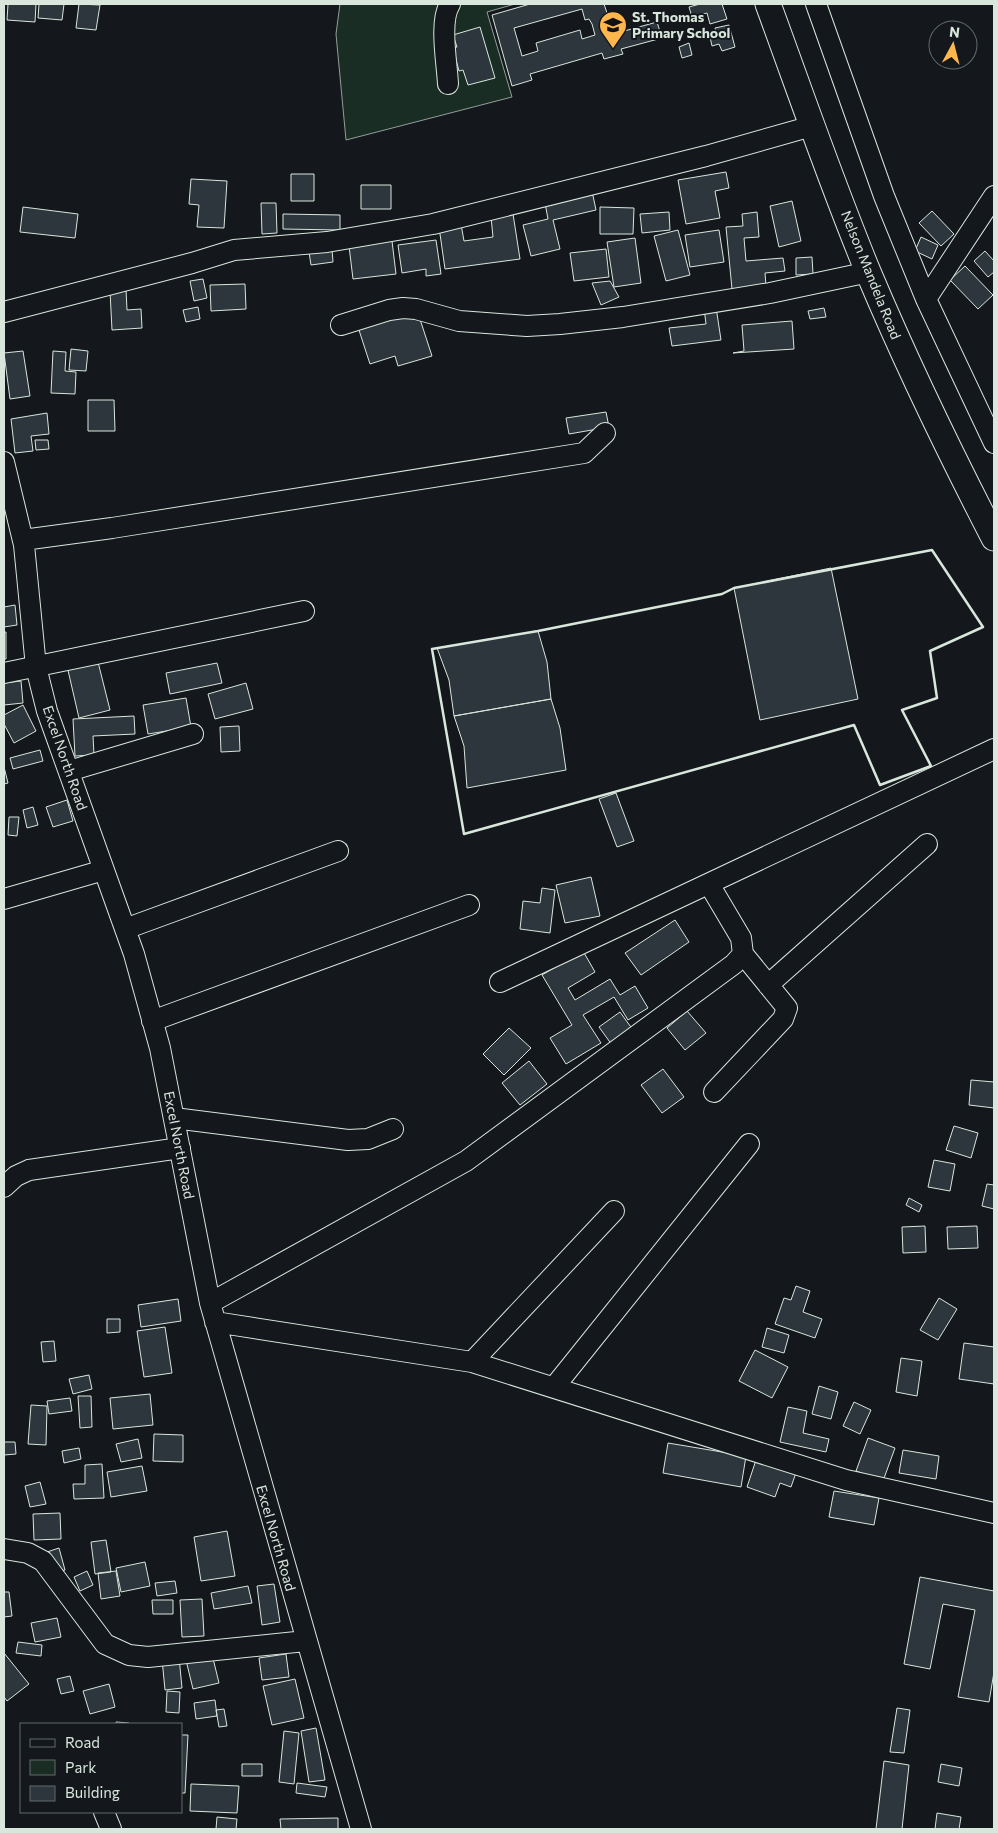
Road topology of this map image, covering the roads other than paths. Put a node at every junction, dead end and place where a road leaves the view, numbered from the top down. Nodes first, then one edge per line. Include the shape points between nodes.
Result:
1 (450, 4) edge
2 (768, 4) edge
3 (816, 4) edge
4 (448, 84) dead end
5 (812, 126) junction
6 (994, 196) edge
7 (869, 272) junction
8 (926, 299) junction
9 (4, 312) edge
10 (341, 324) dead end
11 (605, 433) dead end
12 (994, 443) edge
13 (4, 467) edge
14 (994, 538) edge
15 (23, 540) junction
16 (304, 611) dead end
17 (36, 667) junction
18 (4, 673) edge
19 (193, 734) dead end
20 (994, 749) edge
21 (69, 771) junction
22 (927, 844) dead end
23 (338, 851) dead end
24 (104, 870) junction
25 (709, 884) junction
26 (4, 899) edge
27 (469, 905) dead end
28 (125, 929) junction
29 (743, 954) junction
30 (500, 982) dead end
31 (768, 985) junction
32 (152, 1021) junction
33 (714, 1092) dead end
34 (174, 1118) junction
35 (393, 1129) dead end
36 (749, 1144) dead end
37 (180, 1148) junction
38 (4, 1187) edge
39 (614, 1211) dead end
40 (210, 1303) junction
41 (215, 1322) junction
42 (472, 1362) junction
43 (555, 1386) junction
44 (994, 1513) edge
45 (4, 1549) edge
46 (306, 1641) junction
47 (104, 1813) edge
48 (110, 1829) edge
49 (361, 1829) edge

1 - 4 street via 445,24
2 - 5 main road, Nelson Mandela Road
3 - 8 street via 884,196
5 - 7 main road, Nelson Mandela Road
5 - 9 street via 706,156 433,224 327,242 234,250
6 - 8 street
7 - 10 street via 770,293 560,324 527,326 459,321 403,308
7 - 14 main road, Nelson Mandela Road via 917,384
8 - 12 street
11 - 15 street via 584,452
13 - 15 street, Excel North Road
15 - 17 street, Excel North Road
16 - 17 street
17 - 18 street
17 - 21 street, Excel North Road via 47,711
19 - 21 street
20 - 25 street
21 - 24 street, Excel North Road
22 - 31 street
23 - 28 street
24 - 26 street
24 - 28 street, Excel North Road
25 - 29 street via 741,938
25 - 30 street
27 - 32 street
28 - 32 street, Excel North Road
29 - 31 street
29 - 40 street via 734,964 466,1161
31 - 33 street via 787,1008 783,1019
32 - 34 street, Excel North Road
34 - 35 street via 348,1140 368,1139
34 - 37 street, Excel North Road
36 - 43 street
37 - 38 street via 30,1170 16,1176
37 - 40 street, Excel North Road
39 - 42 street
40 - 41 street, Excel North Road
41 - 42 street
41 - 46 street, Excel North Road
42 - 43 street
43 - 44 street via 846,1480
45 - 46 street via 28,1553 43,1561 105,1644 128,1655 148,1657
46 - 49 street, Excel North Road
47 - 48 street

